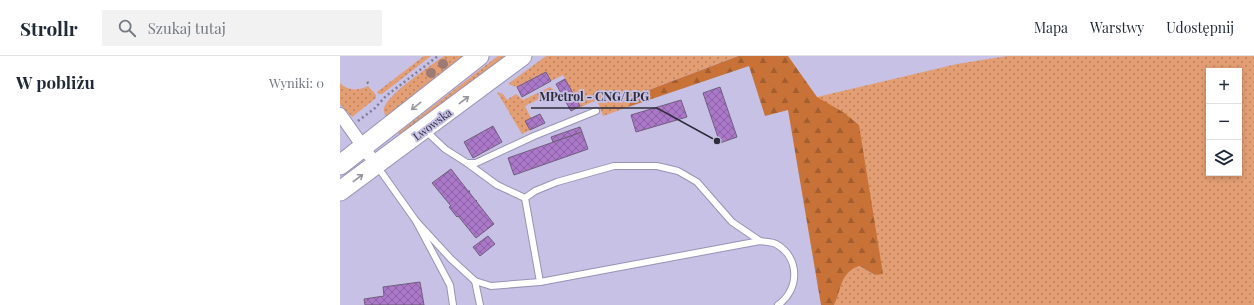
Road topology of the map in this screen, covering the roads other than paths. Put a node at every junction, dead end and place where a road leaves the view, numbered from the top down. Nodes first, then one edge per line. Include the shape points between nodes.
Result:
1 (479, 56) edge
2 (522, 56) edge
3 (596, 111) dead end
4 (340, 114) edge
5 (425, 130) junction
6 (364, 147) junction
7 (467, 163) junction
8 (376, 164) junction
9 (340, 165) edge
10 (340, 191) edge
11 (525, 198) junction
12 (416, 221) junction
13 (760, 241) junction
14 (476, 281) junction
15 (540, 282) junction
16 (453, 305) edge
17 (480, 305) edge
18 (778, 305) edge

1 -> 6 main road
5 -> 2 main road, Lwowska
3 - 7 lane via 476,163
4 - 6 street
5 - 7 lane via 445,149
5 - 8 main road, Lwowska
6 - 8 street
6 - 9 main road
7 - 11 lane via 497,185
10 -> 8 main road, Lwowska
8 - 12 lane
11 - 13 lane via 558,182 614,166 657,166 678,171 697,182 732,222
11 - 15 lane
12 - 14 lane
12 - 16 lane via 450,285
13 - 15 lane
13 - 18 lane via 776,244 788,253 794,266 795,284 785,300
14 - 15 lane via 491,286
14 - 17 lane

